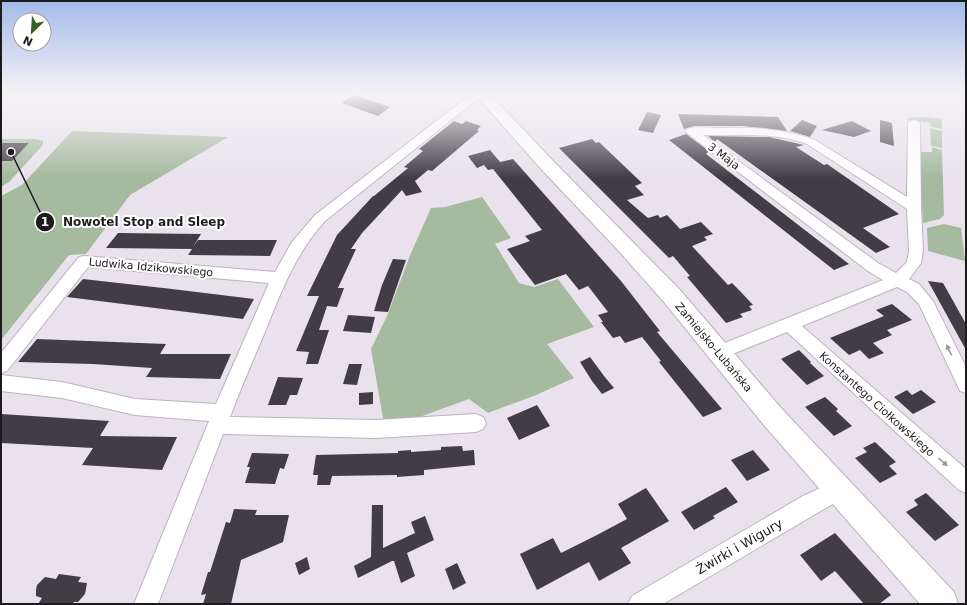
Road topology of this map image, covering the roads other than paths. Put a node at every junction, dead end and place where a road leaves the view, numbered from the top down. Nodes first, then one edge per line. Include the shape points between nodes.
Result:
1 (443, 121) edge
2 (509, 121) edge
3 (914, 124) dead end
4 (914, 207) junction
5 (280, 278) junction
6 (898, 280) junction
7 (789, 324) junction
8 (718, 353) junction
9 (1, 366) edge
10 (1, 383) edge
11 (966, 386) edge
12 (220, 419) junction
13 (476, 423) dead end
14 (966, 483) edge
15 (838, 490) junction
16 (146, 604) edge
17 (640, 604) edge
18 (942, 604) edge

1 - 5 street via 320,218 304,234
2 - 8 main road, Zamiejsko-Lubańska via 672,296
3 - 4 street
4 - 6 street via 914,263
4 - 6 street, 3 Maja via 802,138 780,133 691,131 873,267
5 - 9 street, Ludwika Idzikowskiego via 84,260
5 - 12 street
6 - 7 street
11 -> 6 street via 925,300 913,288
7 - 8 street
7 -> 14 street, Konstantego Ciołkowskiego
8 - 15 main road, Zamiejsko-Lubańska
10 - 12 street via 62,390 135,407
12 - 13 street via 376,429
12 - 16 street
15 - 17 street, Żwirki i Wigury
15 - 18 main road, Zamiejsko-Lubańska

